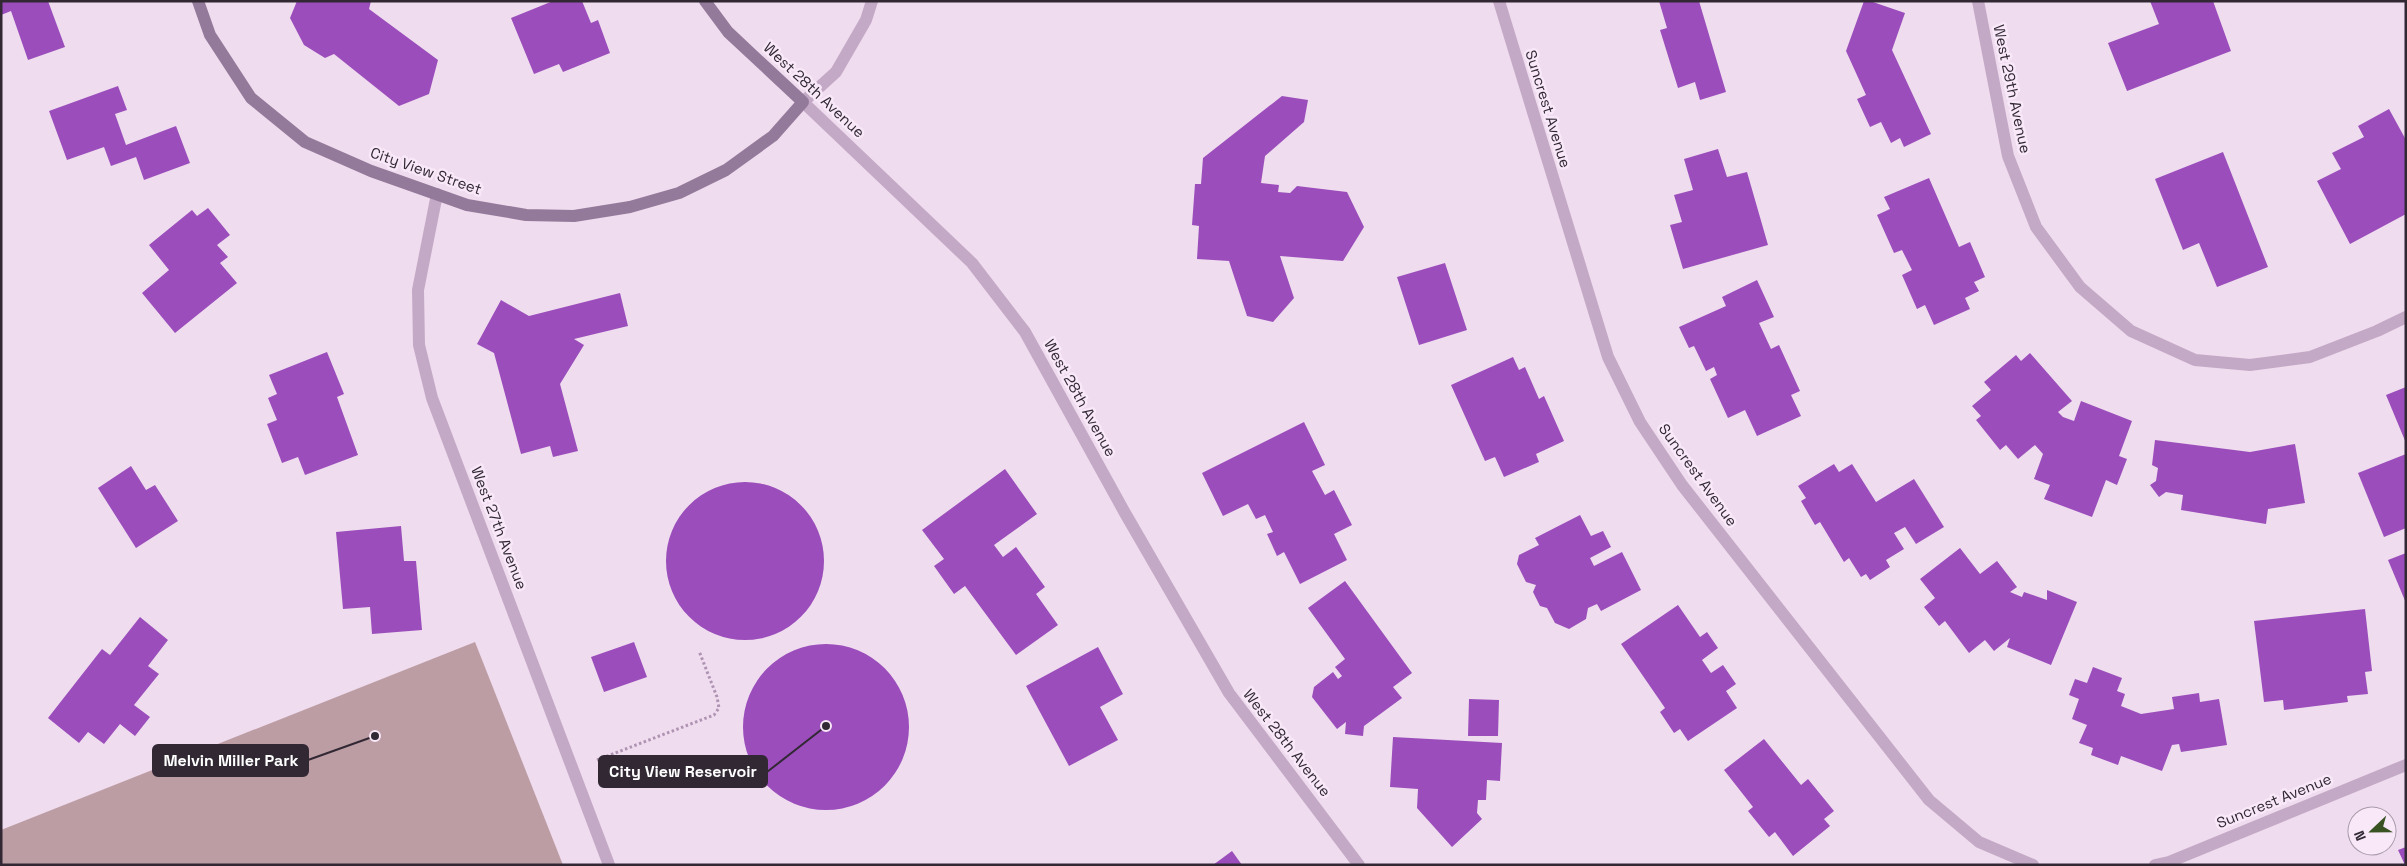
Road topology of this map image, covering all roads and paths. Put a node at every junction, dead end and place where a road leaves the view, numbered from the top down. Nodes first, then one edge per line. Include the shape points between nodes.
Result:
1 (198, 1) edge
2 (706, 1) edge
3 (872, 1) edge
4 (1499, 1) edge
5 (1978, 1) edge
6 (803, 102) junction
7 (437, 194) junction
8 (2406, 317) edge
9 (699, 651) dead end
10 (2406, 765) edge
11 (573, 769) junction
12 (609, 865) edge
13 (1359, 865) edge
14 (2033, 865) edge
15 (2154, 865) edge

1 - 7 street, City View Street via 210,35 251,98 305,142 371,171
2 - 6 street, West 28th Avenue via 728,32
3 - 6 street, City View Street via 866,20 836,72
4 - 14 street, Suncrest Avenue via 1608,357 1640,422 1682,485 1930,800 1980,842
5 - 8 street, West 29th Avenue via 2008,156 2036,227 2080,287 2130,330 2195,360 2250,365 2310,357
6 - 7 street, City View Street via 773,136 726,170 679,193 630,207 574,216 526,215 467,205
6 - 13 street, West 28th Avenue via 972,262 1025,332 1228,693
7 - 11 street, West 27th Avenue via 418,290 419,345 432,398
9 - 11 path via 717,697 719,708 714,714
10 - 15 street, Suncrest Avenue via 2169,862
11 - 12 street, West 27th Avenue

